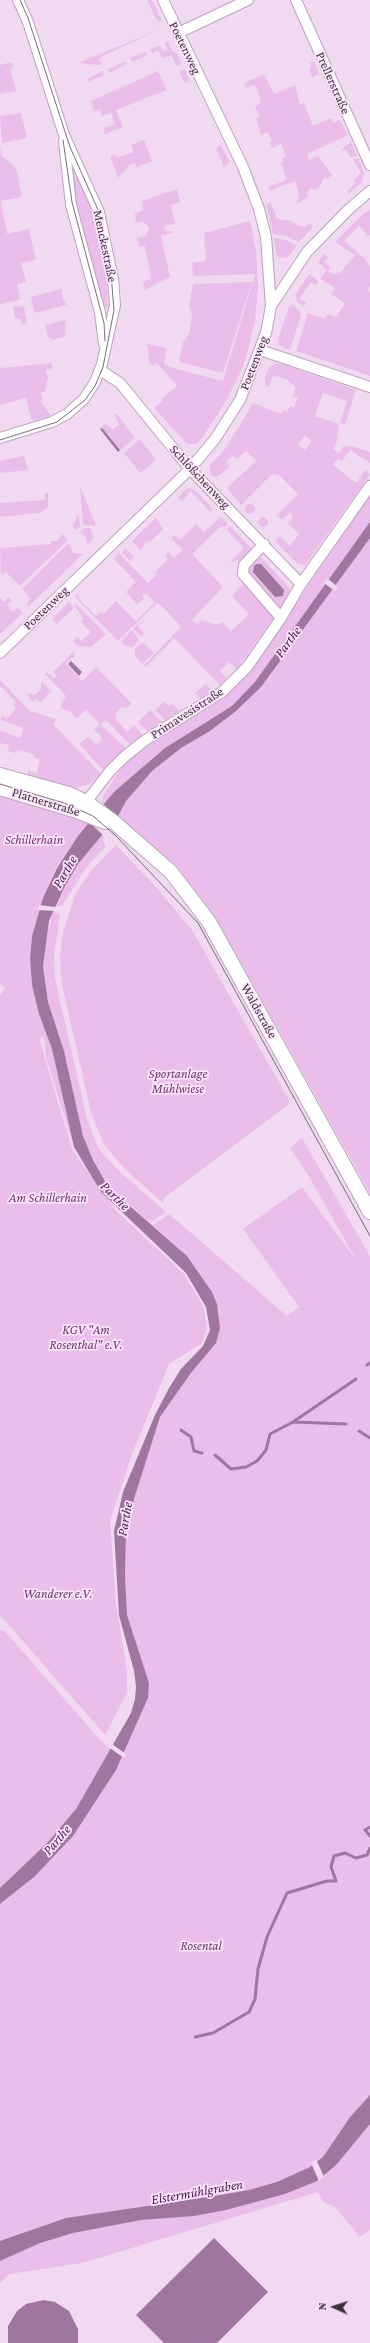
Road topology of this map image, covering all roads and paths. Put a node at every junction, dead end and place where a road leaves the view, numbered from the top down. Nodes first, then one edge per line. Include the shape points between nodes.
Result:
1 (18, 0) edge
2 (163, 0) edge
3 (248, 0) edge
4 (296, 0) edge
5 (178, 33) junction
6 (64, 135) junction
7 (370, 165) edge
8 (370, 191) edge
9 (271, 306) junction
10 (260, 350) junction
11 (102, 367) junction
12 (370, 387) edge
13 (0, 438) edge
14 (190, 469) junction
15 (370, 486) edge
16 (264, 544) junction
17 (301, 584) junction
18 (281, 618) junction
19 (0, 652) edge
20 (0, 775) edge
21 (0, 788) edge
22 (92, 810) junction
23 (370, 1212) edge

1 - 6 street, Menckestraße via 28,22
2 - 5 street, Poetenweg
3 - 5 street
4 - 7 street, Prellerstraße
5 - 9 street, Poetenweg via 243,167 259,209 266,237
6 - 11 street, Menckestraße via 71,205 102,325
6 - 11 street, Menckestraße via 98,208 113,278 114,315
8 - 9 street via 307,252
9 - 10 street, Poetenweg
10 - 12 street
10 - 14 street, Poetenweg via 249,379 228,420
11 - 13 street, Menckestraße via 86,396 64,416 34,429
11 - 14 street, Schlößchenweg via 120,383
14 - 16 street, Schlößchenweg
14 - 19 street, Poetenweg
15 - 17 street, Primavesistraße
16 - 17 street, Schlößchenweg
16 - 18 street via 244,565 243,574
17 - 18 street, Primavesistraße
18 - 22 street, Primavesistraße via 248,666 222,692 144,741 110,770
20 - 22 main road, Platnerstraße via 69,794
21 - 22 main road, Platnerstraße
22 - 23 main road, Waldstraße via 117,826 171,872 209,922

